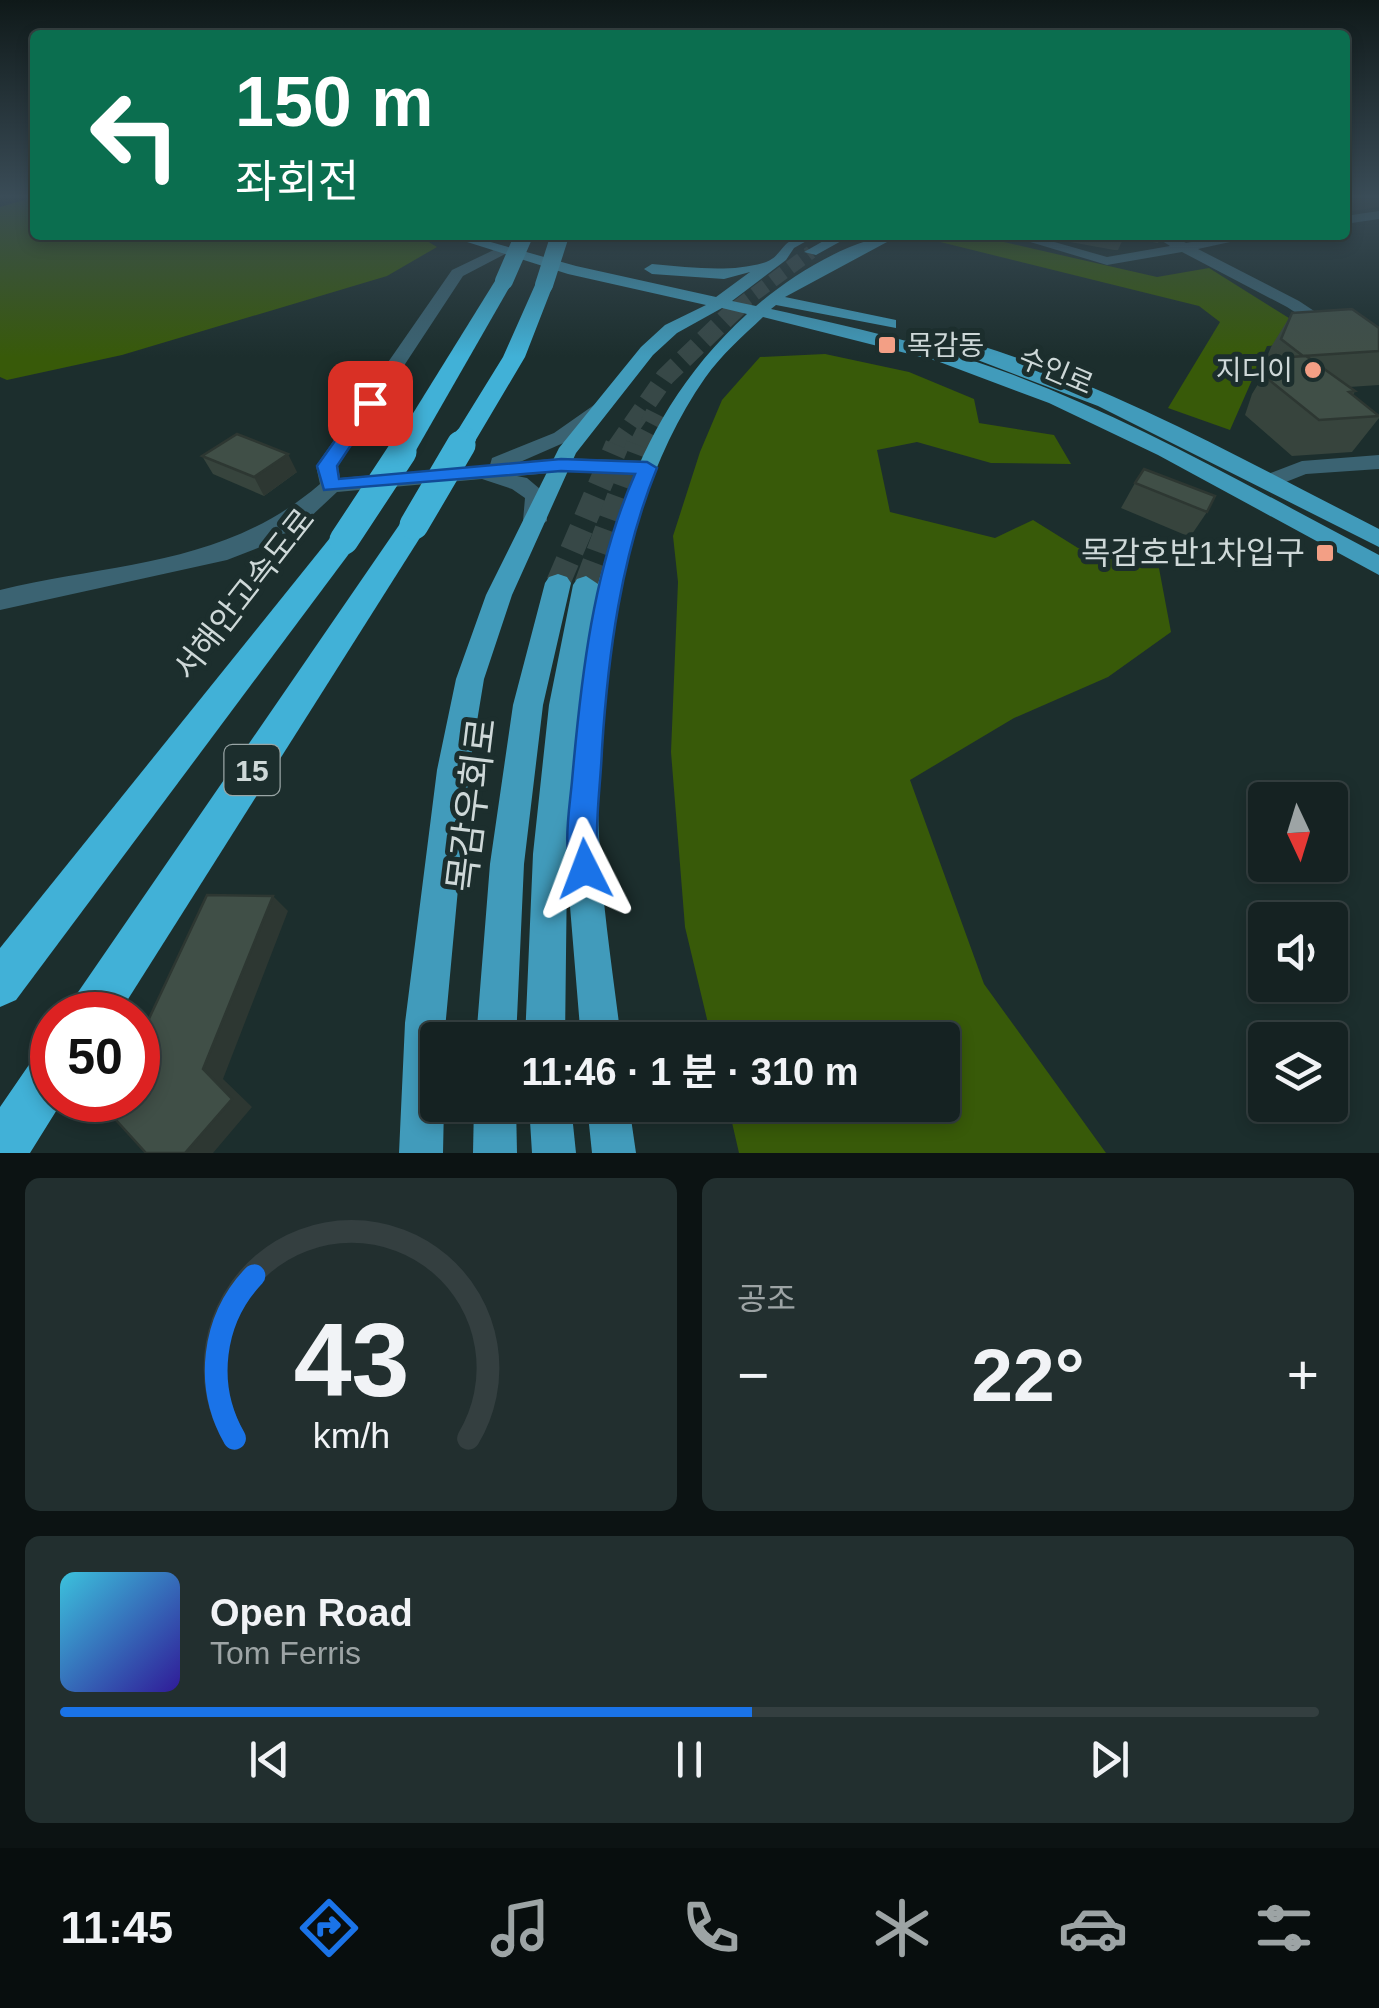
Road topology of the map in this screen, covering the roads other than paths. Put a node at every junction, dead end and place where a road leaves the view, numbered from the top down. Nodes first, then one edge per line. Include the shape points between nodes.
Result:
1 (496, 250) edge
2 (518, 250) edge
3 (531, 250) edge
4 (550, 250) edge
5 (555, 250) edge
6 (785, 250) edge
7 (1067, 250) edge
8 (1135, 250) edge
9 (1170, 250) edge
10 (1189, 250) edge
11 (817, 254) edge
12 (1145, 255) junction
13 (773, 262) junction
14 (652, 269) junction
15 (598, 273) junction
16 (726, 296) junction
17 (768, 306) junction
18 (864, 317) junction
19 (672, 329) junction
20 (874, 337) junction
21 (1379, 362) edge
22 (698, 376) junction
23 (604, 404) junction
24 (1379, 462) edge
25 (561, 465) junction
26 (647, 468) junction
27 (457, 473) junction
28 (1268, 482) junction
29 (331, 486) junction
30 (536, 521) junction
31 (1379, 539) edge
32 (1379, 566) edge
33 (0, 600) edge
34 (84, 873) junction
35 (0, 970) edge
36 (0, 984) edge
37 (106, 992) edge
38 (497, 1022) edge
39 (545, 1022) edge
40 (599, 1022) edge
41 (30, 1107) edge
42 (496, 1122) edge
43 (551, 1122) edge
44 (610, 1122) edge
45 (0, 1153) edge
46 (421, 1153) edge
47 (496, 1153) edge
48 (554, 1153) edge
49 (614, 1153) edge

1 - 29 street via 457,274 327,466
2 - 34 highway, 서해안고속도로 / 15, bridge via 344,540
3 - 15 main road, 수인로
4 - 14 main road, 수인로
5 - 37 highway, 15, bridge via 514,357 414,525
6 - 13 main road
7 - 12 street via 1107,261
8 - 12 street
9 - 12 street
10 - 21 street via 1293,304
11 - 17 main road
11 - 18 main road via 810,289
13 - 14 main road via 724,274
13 - 16 main road
14 - 16 main road, 수인로
15 - 16 main road, 수인로
15 - 19 main road via 670,307
16 - 17 main road, 수인로
16 - 19 main road
17 - 18 main road, 수인로
17 - 20 main road, 수인로
17 - 22 main road
18 - 28 main road, 수인로 via 1049,378
19 - 23 main road
20 - 22 main road via 774,332 754,337
20 - 32 main road, 수인로 via 1072,407
22 - 26 main road
23 - 25 main road
23 - 27 street via 561,437 494,466
24 - 28 street via 1302,468
25 - 26 street
25 - 27 street
25 - 30 main road
26 - 40 main road via 608,604 585,765 582,834
27 - 29 street
27 - 30 street via 519,483 536,495
28 - 31 main road, 수인로
29 - 33 street via 292,520 228,550
30 - 46 main road via 499,595 470,679 453,770 425,1022
34 - 35 street
34 - 36 highway, 서해안고속도로 / 15
38 - 39 main road, 목감우회로 via 507,864 528,706 572,584 550,854
41 - 45 highway
42 - 47 main road
43 - 48 main road
44 - 49 main road

